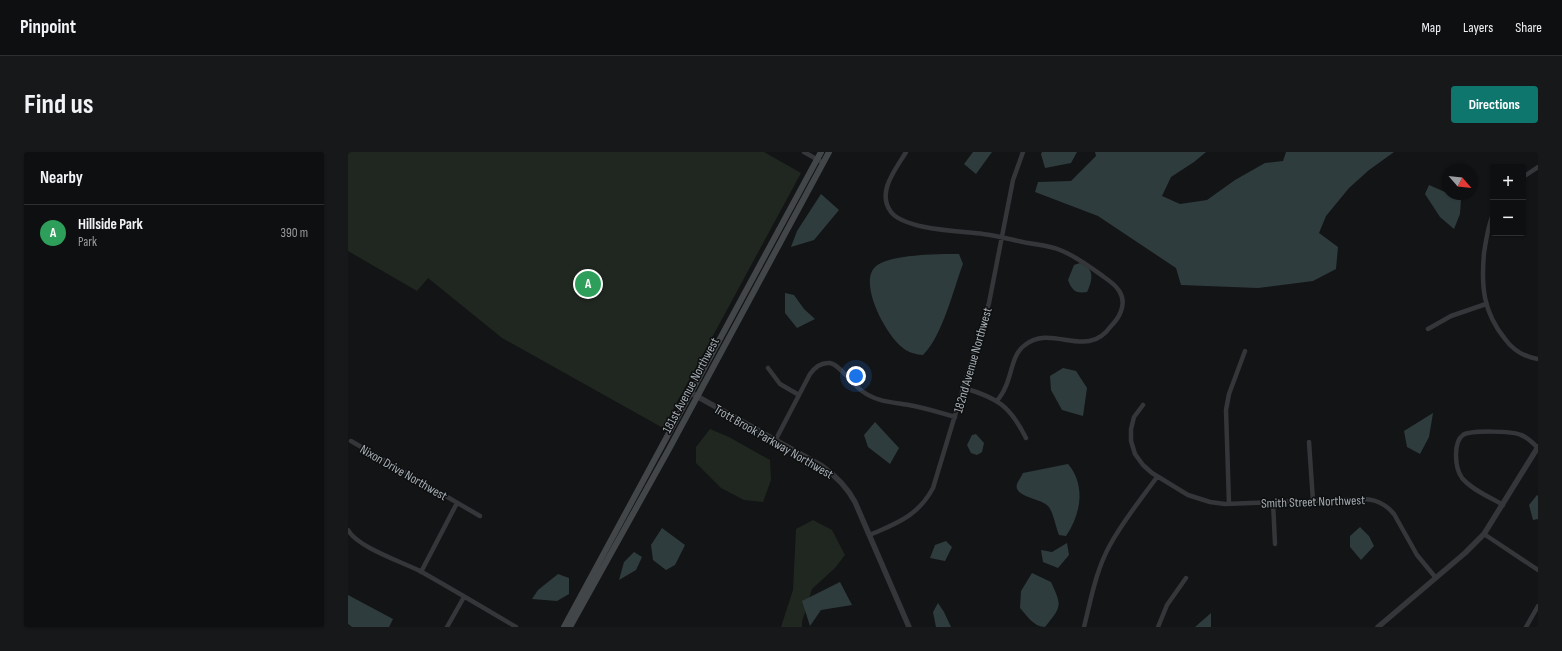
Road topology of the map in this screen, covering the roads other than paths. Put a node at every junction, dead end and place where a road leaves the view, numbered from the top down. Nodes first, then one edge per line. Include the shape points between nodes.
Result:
1 (804, 152) edge
2 (821, 152) edge
3 (829, 152) edge
4 (906, 152) edge
5 (1023, 152) edge
6 (817, 159) junction
7 (823, 162) junction
8 (1538, 167) edge
9 (1526, 175) edge
10 (1490, 224) edge
11 (1002, 237) junction
12 (1486, 304) junction
13 (1428, 328) dead end
14 (1246, 351) dead end
15 (1538, 359) edge
16 (768, 368) dead end
17 (964, 388) junction
18 (694, 394) junction
19 (799, 395) junction
20 (997, 401) junction
21 (1143, 405) dead end
22 (955, 417) junction
23 (1026, 438) dead end
24 (351, 441) dead end
25 (775, 441) junction
26 (1309, 442) dead end
27 (1538, 448) edge
28 (1157, 477) junction
29 (1313, 500) junction
30 (1273, 502) junction
31 (457, 504) junction
32 (1229, 504) junction
33 (1503, 505) junction
34 (480, 516) dead end
35 (348, 530) edge
36 (1484, 534) junction
37 (870, 535) junction
38 (1275, 544) dead end
39 (1538, 570) edge
40 (421, 572) junction
41 (1186, 578) dead end
42 (1436, 578) junction
43 (464, 597) junction
44 (1538, 606) edge
45 (447, 627) edge
46 (516, 627) edge
47 (564, 627) edge
48 (570, 627) edge
49 (909, 627) edge
50 (1084, 627) edge
51 (1158, 627) edge
52 (1378, 627) edge
53 (1526, 627) edge

1 - 6 street
2 - 6 main road, 181st Avenue Northwest
3 - 7 main road, 181st Avenue Northwest
4 - 11 street via 886,187 886,203 895,217 925,227
5 - 11 street, 182nd Avenue Northwest via 1013,180
6 - 7 street
6 - 18 main road, 181st Avenue Northwest
7 - 18 main road, 181st Avenue Northwest
8 - 9 street
10 - 12 street via 1483,264
11 - 17 street, 182nd Avenue Northwest via 989,303
11 - 20 street via 1066,252 1112,282 1119,289 1123,302 1121,312 1110,328 1094,340 1084,342 1042,338 1026,344 1018,353 1006,388
12 - 13 street via 1451,316
12 - 15 street via 1493,322 1508,343 1523,354
14 - 32 street via 1229,394 1226,410
16 - 19 street via 780,384
17 - 20 street
17 - 22 street, 182nd Avenue Northwest
18 - 25 street, Trott Brook Parkway Northwest
18 - 47 main road, 181st Avenue Northwest
18 - 48 main road, 181st Avenue Northwest
19 - 22 street via 814,368 829,363 839,368 862,391 877,399
19 - 25 street
20 - 23 street via 1016,420
21 - 28 street, Smith Street Northwest via 1132,423 1131,441 1139,460
22 - 37 street, 182nd Avenue Northwest via 929,496 919,509 906,518
24 - 31 street, Nixon Drive Northwest
25 - 37 street, Trott Brook Parkway Northwest via 822,466 839,479 853,498
26 - 29 street
27 - 33 street
27 - 33 street via 1524,437 1515,434 1473,432 1463,435 1460,439 1456,448 1459,474
28 - 32 street, Smith Street Northwest via 1195,498
28 - 50 street via 1120,528 1106,554
29 - 30 street, Smith Street Northwest
29 - 42 street, Smith Street Northwest via 1370,499 1384,504 1394,514 1418,555
30 - 32 street, Smith Street Northwest
30 - 38 street
31 - 34 street, Nixon Drive Northwest
31 - 40 street
33 - 36 street
35 - 40 street via 356,539
36 - 39 street
36 - 42 street
37 - 49 street, Trott Brook Parkway Northwest
40 - 43 street
41 - 51 street via 1167,605
42 - 52 street
43 - 45 street
43 - 46 street
44 - 53 street

